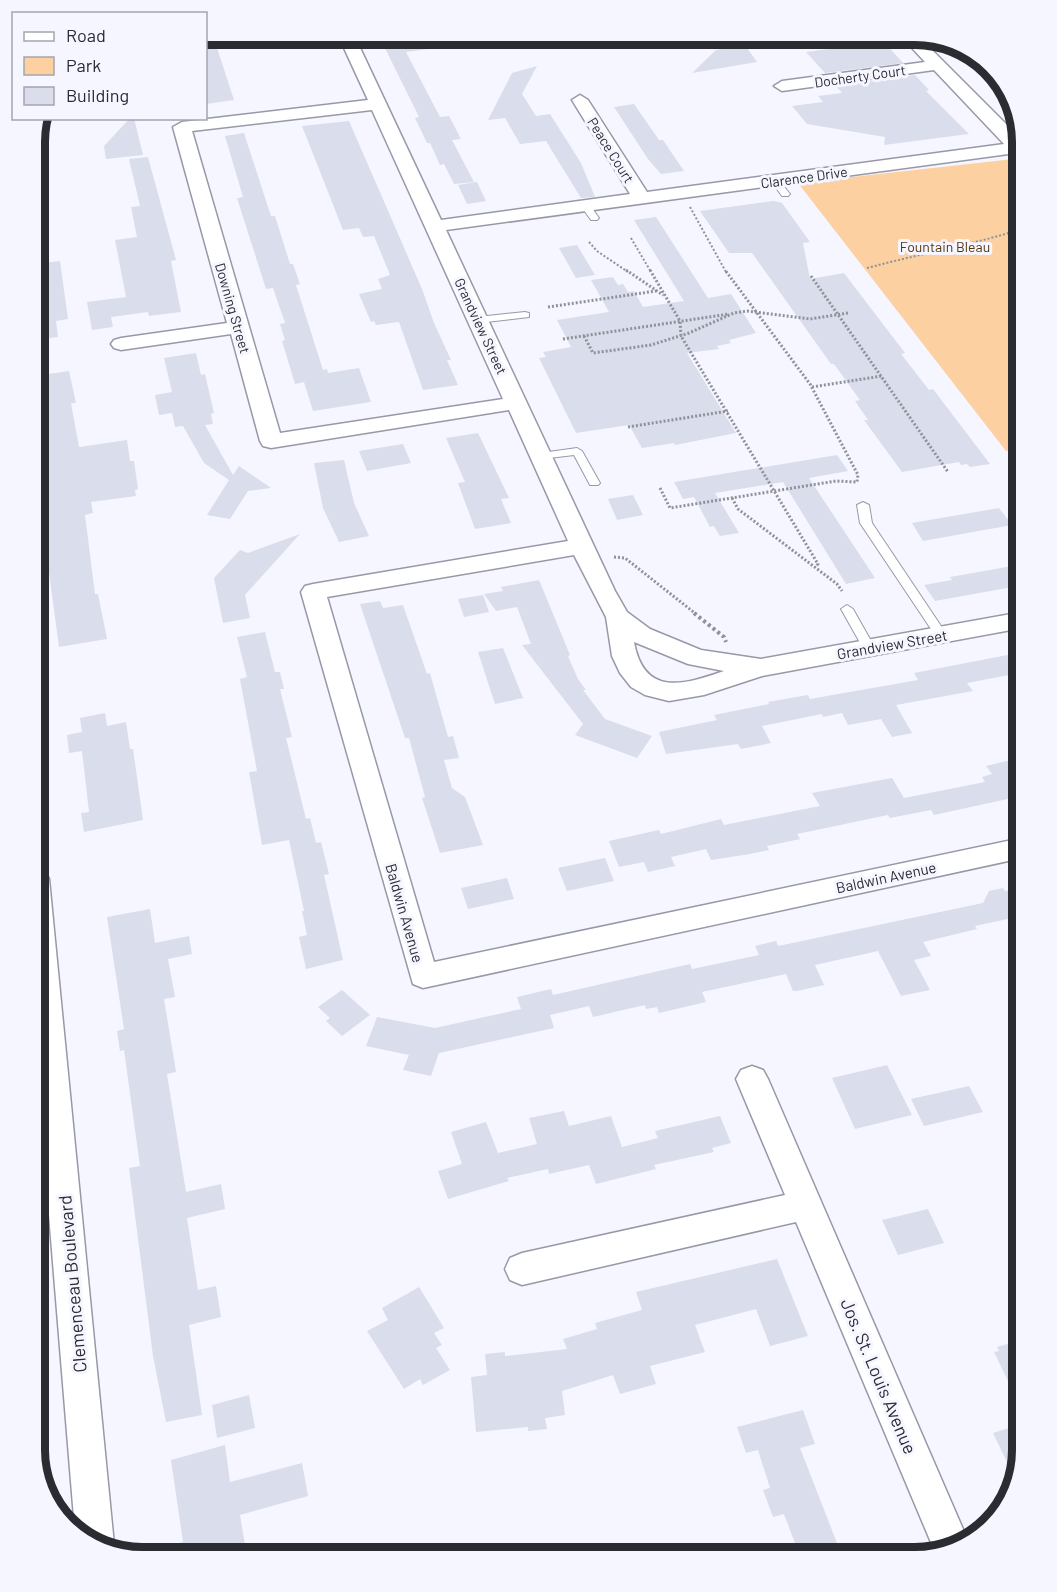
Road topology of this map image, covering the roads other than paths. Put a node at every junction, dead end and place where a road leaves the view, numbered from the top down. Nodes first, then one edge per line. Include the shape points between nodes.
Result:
1 (351, 45) edge
2 (918, 45) edge
3 (938, 65) junction
4 (782, 86) dead end
5 (580, 100) dead end
6 (378, 104) junction
7 (1012, 144) edge
8 (1012, 149) edge
9 (642, 199) junction
10 (435, 226) junction
11 (525, 315) dead end
12 (478, 320) junction
13 (239, 327) junction
14 (121, 344) dead end
15 (516, 403) junction
16 (541, 456) junction
17 (594, 483) dead end
18 (863, 505) dead end
19 (582, 546) junction
20 (847, 609) dead end
21 (618, 617) junction
22 (1012, 622) edge
23 (941, 635) junction
24 (869, 648) junction
25 (760, 668) junction
26 (1012, 850) edge
27 (45, 998) edge
28 (752, 1078) dead end
29 (806, 1205) junction
30 (522, 1269) dead end
31 (94, 1534) edge
32 (949, 1541) edge

1 - 6 street, Grandview Street
2 - 3 street, Clarence Drive
3 - 4 street, Docherty Court
3 - 7 street, Clarence Drive
5 - 9 street, Peace Court
6 - 10 street, Grandview Street
6 - 13 street, Downing Street via 182,127
8 - 9 street, Clarence Drive via 780,187
9 - 10 street, Clarence Drive via 590,212
10 - 12 street, Grandview Street
11 - 12 lane
12 - 15 street, Grandview Street
13 - 14 street
13 - 15 street, Downing Street via 271,441
15 - 16 street, Grandview Street
16 - 17 lane via 577,451
16 - 19 street, Grandview Street
18 - 23 lane via 866,523
19 - 21 street, Grandview Street
19 - 26 street, Baldwin Avenue via 313,592 423,976
20 - 24 lane
21 - 25 street, Grandview Street via 641,635 675,651
21 - 25 street, Grandview Street via 628,665 640,684 661,693 688,691
22 - 23 street, Grandview Street
23 - 24 street, Grandview Street
24 - 25 street, Grandview Street
27 - 31 street, Clemenceau Boulevard
28 - 29 street, Jos. St. Louis Avenue
29 - 30 street
29 - 32 street, Jos. St. Louis Avenue

